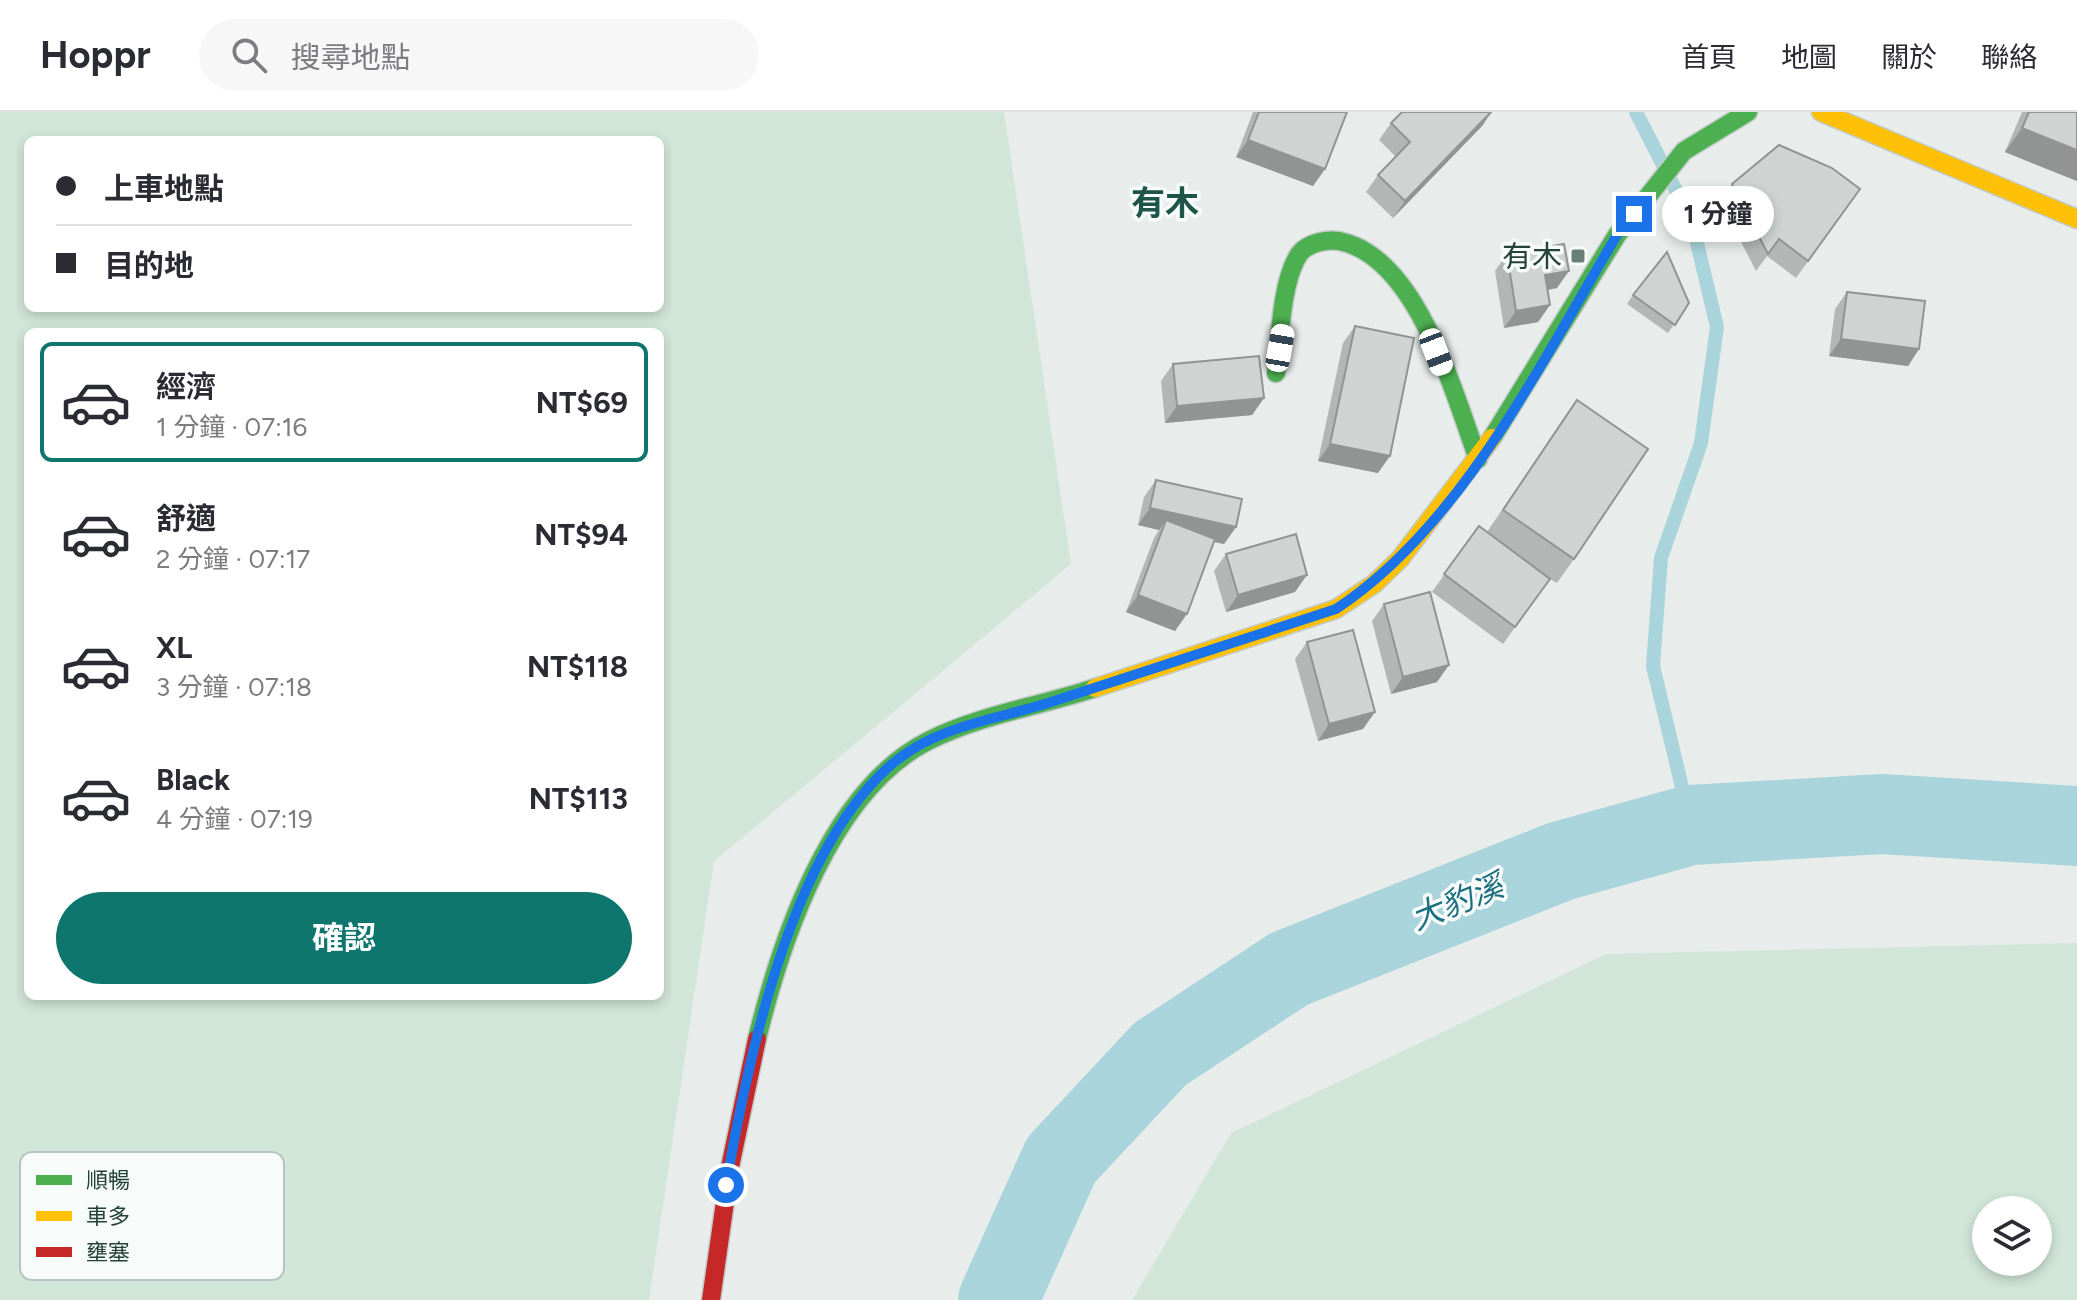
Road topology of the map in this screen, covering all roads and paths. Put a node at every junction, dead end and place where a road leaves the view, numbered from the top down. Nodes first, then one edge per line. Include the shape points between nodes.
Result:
1 (1748, 112) edge
2 (1821, 112) edge
3 (2077, 219) edge
4 (1276, 373) dead end
5 (1478, 459) junction
6 (711, 1300) edge

1 - 5 street via 1684,151 1617,235
2 - 3 street
4 - 5 street via 1292,273 1301,251 1321,241 1345,239 1397,278 1426,325
5 - 6 street via 1400,559 1336,609 947,730 892,764 850,811 821,861 784,950 745,1076

